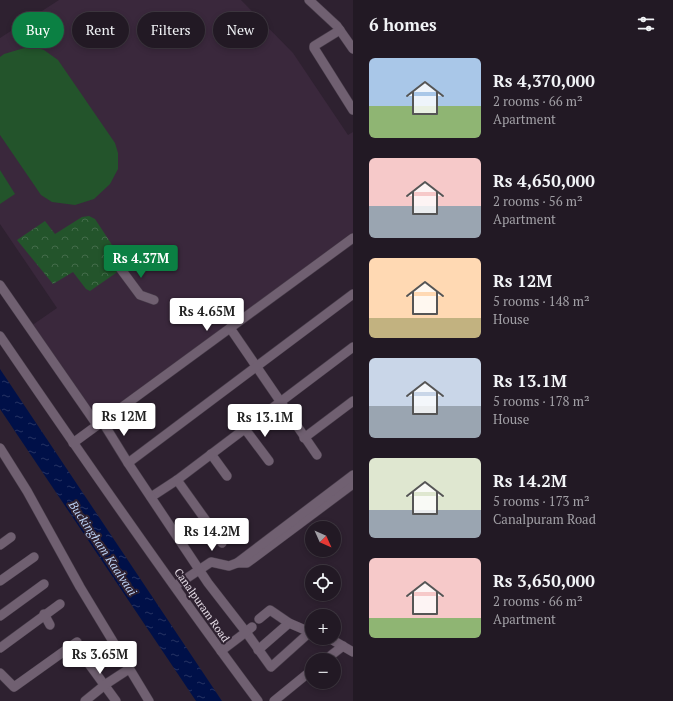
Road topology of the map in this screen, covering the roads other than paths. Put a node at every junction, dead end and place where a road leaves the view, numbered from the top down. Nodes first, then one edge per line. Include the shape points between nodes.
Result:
1 (309, 0) edge
2 (340, 30) junction
3 (353, 49) edge
4 (353, 110) edge
5 (353, 238) edge
6 (120, 268) dead end
7 (0, 285) edge
8 (353, 294) edge
9 (154, 300) dead end
10 (230, 328) junction
11 (0, 336) edge
12 (353, 347) edge
13 (256, 366) junction
14 (281, 401) junction
15 (353, 401) edge
16 (99, 423) junction
17 (245, 429) junction
18 (304, 438) junction
19 (73, 443) junction
20 (0, 448) edge
21 (211, 454) junction
22 (317, 455) dead end
23 (269, 461) dead end
24 (128, 463) junction
25 (353, 475) edge
26 (227, 476) dead end
27 (177, 480) junction
28 (353, 484) edge
29 (151, 496) junction
30 (11, 537) dead end
31 (222, 543) dead end
32 (0, 545) edge
33 (34, 557) dead end
34 (237, 563) junction
35 (200, 570) junction
36 (0, 581) edge
37 (44, 584) dead end
38 (175, 586) junction
39 (60, 604) dead end
40 (44, 614) junction
41 (0, 616) edge
42 (259, 619) dead end
43 (289, 623) junction
44 (50, 625) dead end
45 (249, 629) junction
46 (305, 630) edge
47 (305, 637) edge
48 (77, 642) dead end
49 (342, 646) joint
50 (0, 648) edge
51 (258, 650) junction
52 (221, 651) junction
53 (353, 652) edge
54 (81, 653) dead end
55 (334, 653) edge
56 (129, 669) junction
57 (0, 673) edge
58 (305, 676) edge
59 (104, 685) junction
60 (88, 700) edge
61 (116, 701) edge
62 (149, 701) edge
63 (258, 701) edge
64 (274, 701) edge

1 - 2 street
2 - 3 street
2 - 4 street via 314,48
5 - 10 street
6 - 9 street via 140,295
7 - 16 street
8 - 13 street
10 - 13 street
10 - 16 street
11 - 19 street, Canalpuram Road
12 - 14 street
13 - 14 street
13 - 24 street
14 - 17 street
14 - 18 street
15 - 18 street
16 - 19 street
16 - 24 street
17 - 21 street
17 - 23 street
18 - 22 street
19 - 38 street, Canalpuram Road
20 - 56 street
21 - 26 street
21 - 27 street
24 - 29 street
25 - 34 street
27 - 29 street
27 - 31 street
28 - 34 street via 247,563
29 - 35 street
30 - 32 street
33 - 36 street
34 - 35 street via 228,566 211,562
35 - 38 street
35 - 45 street via 208,584
37 - 41 street
38 - 52 street, Canalpuram Road
39 - 40 street
40 - 44 street
40 - 50 street
42 - 43 street via 270,610
43 - 46 street
43 - 51 street
45 - 51 street
45 - 52 street
47 - 51 street via 271,667
48 - 57 street via 14,687
49 - 53 street
49 - 55 street
52 - 63 street, Canalpuram Road
54 - 59 street
56 - 59 street
56 - 62 street
58 - 64 street
59 - 60 street
59 - 61 street

